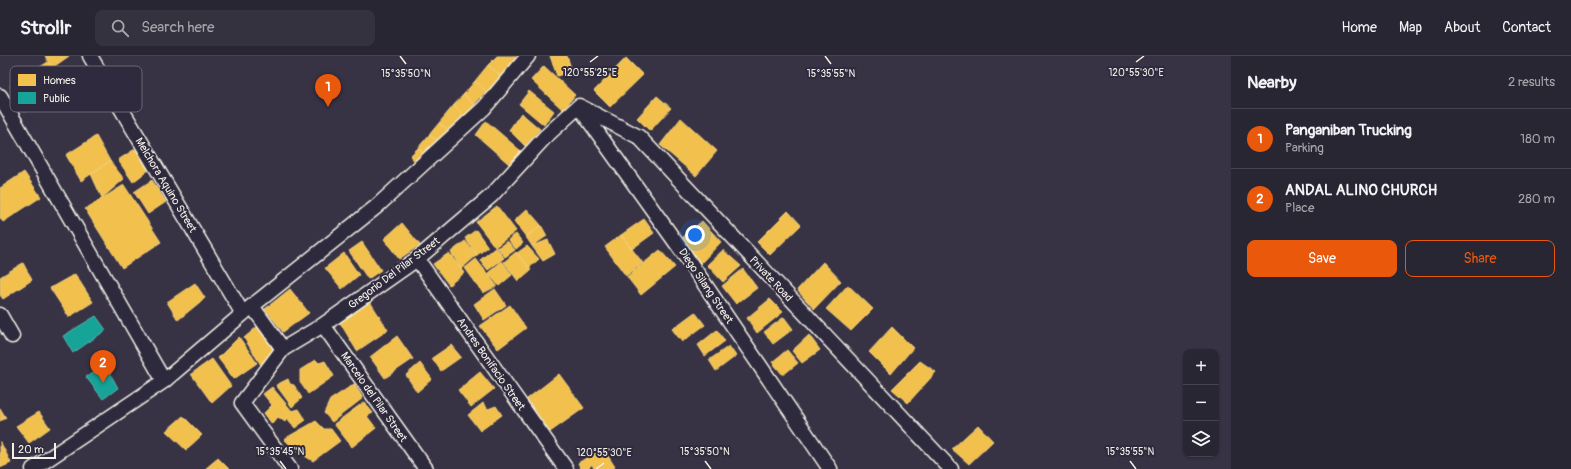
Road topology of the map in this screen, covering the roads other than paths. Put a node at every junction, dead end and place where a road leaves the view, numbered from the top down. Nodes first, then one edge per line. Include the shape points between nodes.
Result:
1 (90, 56) edge
2 (528, 56) edge
3 (96, 66) edge
4 (0, 96) edge
5 (579, 106) junction
6 (125, 112) edge
7 (417, 259) junction
8 (247, 310) junction
9 (0, 316) edge
10 (323, 325) junction
11 (12, 336) dead end
12 (283, 349) junction
13 (164, 381) junction
14 (34, 469) edge
15 (290, 469) edge
16 (426, 469) edge
17 (566, 469) edge
18 (830, 469) edge
19 (951, 469) edge

1 - 3 street, Melchora Aquino Street
2 - 8 street via 484,108 376,207
4 - 13 street
5 - 7 street, Gregorio Del Pilar Street via 545,137 491,196
5 - 18 street, Diego Silang Street via 682,251
5 - 19 street, Private Road via 639,137
6 - 8 street, Melchora Aquino Street
7 - 10 street, Gregorio Del Pilar Street
7 - 17 street, Andres Bonifacio Street
8 - 12 street, Melchora Aquino Street
8 - 13 street
9 - 11 street
10 - 12 street, Gregorio Del Pilar Street
10 - 16 street, Marcelo del Pilar Street
12 - 15 street, Gregorio Del Pilar Street via 242,403
13 - 14 street

